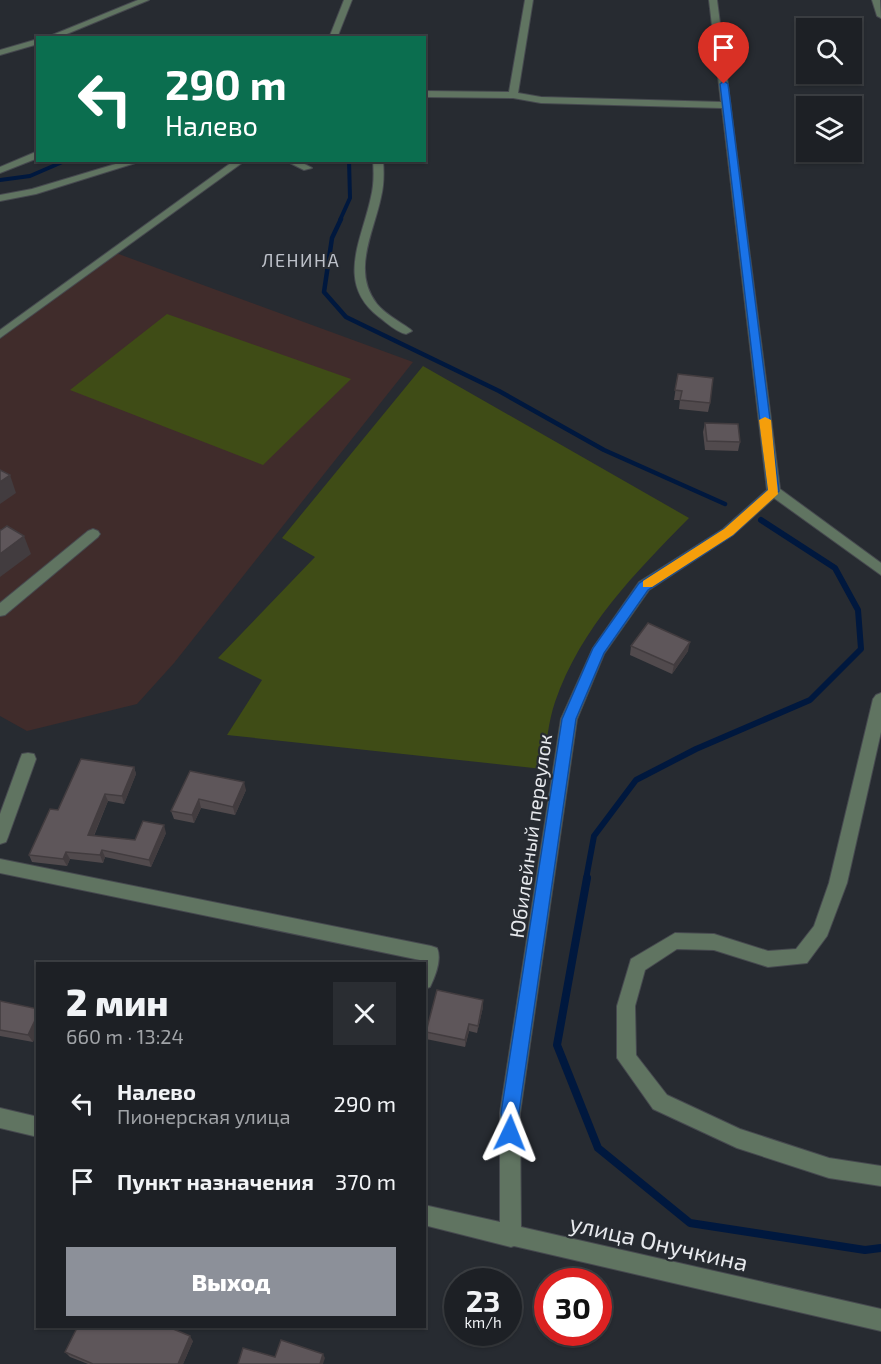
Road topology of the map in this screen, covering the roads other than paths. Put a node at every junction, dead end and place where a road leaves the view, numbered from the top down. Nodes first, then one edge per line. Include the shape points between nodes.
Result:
1 (145, 0) edge
2 (348, 0) edge
3 (530, 0) edge
4 (713, 0) edge
5 (876, 0) edge
6 (881, 16) edge
7 (54, 36) edge
8 (334, 36) edge
9 (36, 42) edge
10 (0, 53) edge
11 (426, 94) edge
12 (513, 94) junction
13 (727, 105) junction
14 (36, 154) edge
15 (134, 162) edge
16 (239, 162) edge
17 (293, 162) edge
18 (379, 162) edge
19 (307, 168) dead end
20 (0, 170) edge
21 (0, 198) edge
22 (406, 331) dead end
23 (0, 334) edge
24 (774, 491) junction
25 (93, 534) dead end
26 (881, 570) edge
27 (0, 611) edge
28 (881, 699) edge
29 (28, 759) dead end
30 (0, 837) edge
31 (0, 866) edge
32 (426, 972) edge
33 (0, 1118) edge
34 (36, 1126) edge
35 (881, 1176) edge
36 (426, 1216) edge
37 (511, 1237) junction
38 (881, 1320) edge

1 - 7 street
2 - 8 street
3 - 12 street
4 - 13 street
5 - 6 street
9 - 10 street
11 - 12 street
12 - 13 street via 541,100
13 - 24 street
14 - 20 street
15 - 21 street
16 - 23 street
17 - 19 street
18 - 22 street via 381,171 376,200 359,265 362,288 373,306
24 - 26 street
24 - 37 street, Юбилейный переулок via 728,532 644,586 598,652 569,719 510,1113
25 - 27 street
28 - 35 street via 838,883 821,930 801,957 768,959 714,942 675,941 637,965 626,1006 627,1058 660,1102 738,1138 829,1168
29 - 30 street
31 - 32 street via 430,954
33 - 34 street
36 - 37 street, улица Онучкина
37 - 38 street, улица Онучкина

